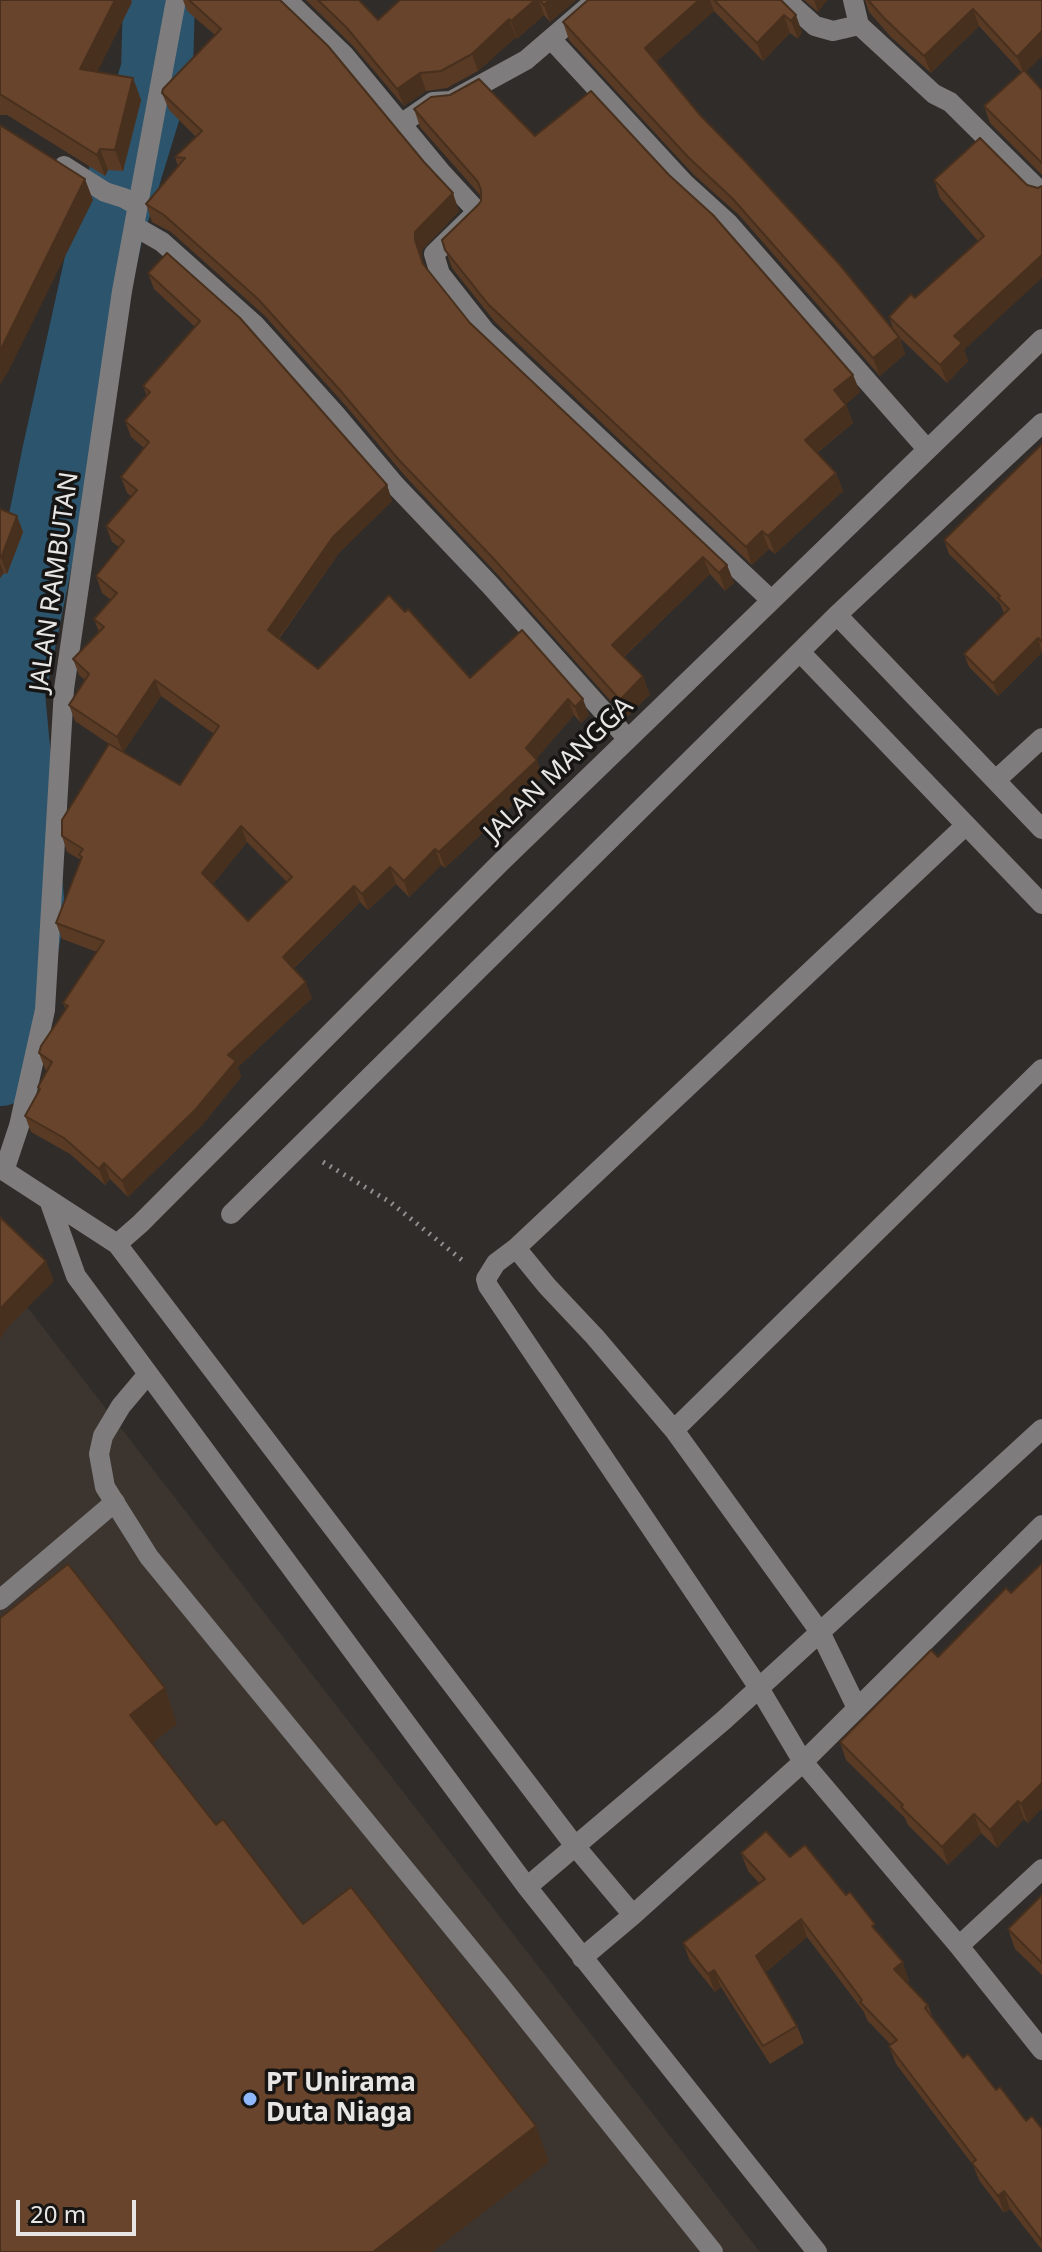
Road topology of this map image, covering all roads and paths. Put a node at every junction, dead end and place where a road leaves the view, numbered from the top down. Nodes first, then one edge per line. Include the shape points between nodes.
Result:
1 (176, 0) edge
2 (287, 0) edge
3 (596, 0) edge
4 (786, 0) edge
5 (853, 0) edge
6 (859, 25) junction
7 (551, 39) junction
8 (401, 124) junction
9 (52, 159) edge
10 (1042, 193) edge
11 (125, 205) junction
12 (1042, 339) edge
13 (1042, 423) edge
14 (927, 449) junction
15 (771, 600) junction
16 (837, 615) junction
17 (800, 652) junction
18 (1042, 738) edge
19 (628, 739) junction
20 (996, 780) junction
21 (965, 826) junction
22 (1042, 829) edge
23 (1042, 904) edge
24 (1042, 1069) edge
25 (298, 1148) junction
26 (2, 1170) edge
27 (49, 1200) junction
28 (231, 1214) dead end
29 (117, 1244) junction
30 (516, 1248) junction
31 (486, 1279) junction
32 (148, 1374) junction
33 (1042, 1429) edge
34 (674, 1430) junction
35 (115, 1502) junction
36 (1042, 1525) edge
37 (0, 1600) edge
38 (820, 1632) junction
39 (759, 1688) junction
40 (857, 1708) junction
41 (803, 1762) junction
42 (575, 1846) junction
43 (1042, 1869) edge
44 (527, 1887) junction
45 (633, 1915) junction
46 (959, 1946) junction
47 (582, 1958) junction
48 (1042, 2050) edge
49 (713, 2252) edge
50 (817, 2252) edge

1 - 11 street, JALAN RAMBUTAN
2 - 8 street via 344,55
3 - 7 street
4 - 6 street via 815,26 833,31
5 - 6 street
6 - 10 street via 934,94 950,102
7 - 8 street via 526,60 451,101 433,102
7 - 14 street via 729,224
8 - 15 street via 475,209 434,254 440,274 485,331
9 - 11 street
11 - 19 street via 255,325
11 - 26 street, JALAN RAMBUTAN via 122,291 64,689 45,1010 19,1126
12 - 14 street, JALAN MANGGA
13 - 16 street
14 - 15 street, JALAN MANGGA
15 - 19 street, JALAN MANGGA
16 - 17 street
16 - 20 street
17 - 21 street
17 - 25 street
18 - 20 street
19 - 29 street, JALAN MANGGA
20 - 22 street
21 - 23 street
21 - 30 street
24 - 34 street
25 - 28 street
25 - 31 path via 390,1202
26 - 27 street
27 - 29 street
27 - 32 street via 76,1276
29 - 42 street
30 - 31 street
30 - 34 street
31 - 39 street
32 - 35 street via 103,1436 99,1454 105,1487
32 - 44 street
33 - 38 street
34 - 38 street
35 - 37 street
35 - 49 street via 149,1557
36 - 40 street
38 - 39 street
38 - 40 street
39 - 41 street
39 - 42 street
40 - 41 street
41 - 45 street
41 - 46 street
42 - 44 street
42 - 45 street
43 - 46 street
44 - 47 street
45 - 47 street
46 - 48 street
47 - 50 street

